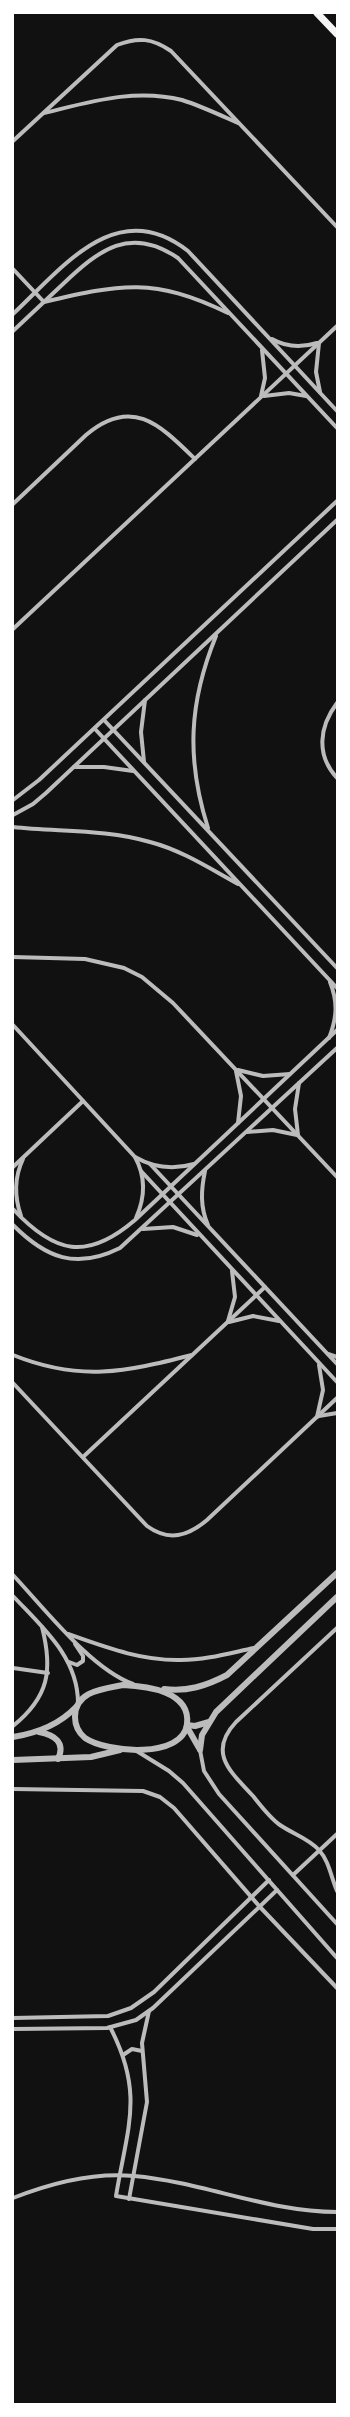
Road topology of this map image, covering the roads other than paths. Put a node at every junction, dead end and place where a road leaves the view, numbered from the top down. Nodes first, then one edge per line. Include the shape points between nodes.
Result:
1 (317, 13) edge
2 (337, 34) edge
3 (43, 113) junction
4 (240, 124) junction
5 (13, 141) edge
6 (337, 227) edge
7 (13, 269) edge
8 (35, 293) junction
9 (44, 302) junction
10 (13, 314) edge
11 (230, 314) junction
12 (337, 326) edge
13 (13, 330) edge
14 (268, 337) junction
15 (319, 342) junction
16 (262, 348) junction
17 (294, 365) junction
18 (286, 373) junction
19 (320, 392) junction
20 (307, 396) junction
21 (261, 397) junction
22 (337, 411) edge
23 (337, 428) edge
24 (195, 459) junction
25 (337, 501) edge
26 (13, 504) edge
27 (337, 520) edge
28 (14, 626) edge
29 (216, 634) junction
30 (145, 700) junction
31 (337, 703) edge
32 (104, 720) junction
33 (95, 729) junction
34 (114, 730) junction
35 (104, 739) junction
36 (144, 762) junction
37 (74, 767) junction
38 (134, 771) junction
39 (337, 778) edge
40 (13, 800) edge
41 (13, 814) edge
42 (13, 827) edge
43 (209, 830) junction
44 (242, 886) junction
45 (13, 957) edge
46 (337, 968) edge
47 (330, 980) junction
48 (337, 988) edge
49 (13, 1026) edge
50 (337, 1030) edge
51 (328, 1039) junction
52 (337, 1048) edge
53 (236, 1069) junction
54 (291, 1074) junction
55 (299, 1083) junction
56 (264, 1099) junction
57 (83, 1100) junction
58 (273, 1108) junction
59 (238, 1124) junction
60 (246, 1133) junction
61 (298, 1136) junction
62 (24, 1156) junction
63 (135, 1157) junction
64 (13, 1161) edge
65 (196, 1163) junction
66 (150, 1164) junction
67 (13, 1167) edge
68 (141, 1171) junction
69 (205, 1171) junction
70 (337, 1177) edge
71 (171, 1187) junction
72 (162, 1195) junction
73 (179, 1195) junction
74 (170, 1203) junction
75 (13, 1209) edge
76 (22, 1219) junction
77 (135, 1220) junction
78 (13, 1226) edge
79 (143, 1229) junction
80 (210, 1229) junction
81 (200, 1236) junction
82 (231, 1270) junction
83 (265, 1288) junction
84 (256, 1296) junction
85 (280, 1321) junction
86 (226, 1323) junction
87 (193, 1354) junction
88 (327, 1354) junction
89 (13, 1355) edge
90 (337, 1357) edge
91 (318, 1363) junction
92 (337, 1364) edge
93 (337, 1382) edge
94 (13, 1383) edge
95 (337, 1398) edge
96 (337, 1413) edge
97 (317, 1417) junction
98 (82, 1457) junction
99 (337, 1573) edge
100 (13, 1575) edge
101 (13, 1596) edge
102 (337, 1597) edge
103 (42, 1626) junction
104 (337, 1628) edge
105 (68, 1634) junction
106 (258, 1648) junction
107 (69, 1662) junction
108 (13, 1668) edge
109 (48, 1673) junction
110 (137, 1686) junction
111 (152, 1688) junction
112 (78, 1705) junction
113 (210, 1721) junction
114 (13, 1726) edge
115 (187, 1726) junction
116 (38, 1732) junction
117 (13, 1737) edge
118 (122, 1749) junction
119 (134, 1750) junction
120 (200, 1750) junction
121 (58, 1759) junction
122 (13, 1760) edge
123 (13, 1789) edge
124 (337, 1834) edge
125 (320, 1850) junction
126 (293, 1875) junction
127 (269, 1880) junction
128 (277, 1890) junction
129 (337, 1891) edge
130 (252, 1897) junction
131 (260, 1907) junction
132 (337, 1924) edge
133 (337, 1958) edge
134 (337, 1988) edge
135 (149, 2011) junction
136 (13, 2018) edge
137 (110, 2027) junction
138 (13, 2030) edge
139 (142, 2051) junction
140 (123, 2055) junction
141 (119, 2175) junction
142 (133, 2176) junction
143 (13, 2198) edge
144 (129, 2198) junction
145 (337, 2212) edge
146 (337, 2230) edge

1 - 2 main road
3 - 4 street via 110,97 146,95 182,100
3 - 4 street via 117,45 139,39 152,40 171,51
3 - 5 street
4 - 6 street
7 - 8 street
8 - 9 street
8 - 10 street
8 - 14 street via 94,241 118,232 144,231 169,238 188,252
9 - 11 street via 103,288 142,286 181,293
9 - 11 street via 98,252 121,243 133,242 157,246 178,258
9 - 13 street
11 - 16 street
12 - 15 street
14 - 15 street via 288,345 309,345
14 - 17 street
15 - 17 street
15 - 19 street via 316,367
16 - 18 street
16 - 21 street via 265,373
17 - 18 street
17 - 19 street
18 - 20 street
18 - 21 street
19 - 22 street
20 - 21 street via 279,393
20 - 23 street
21 - 24 street
24 - 26 street via 165,429 152,421 124,416 110,419 97,425
24 - 28 street
25 - 32 street
27 - 29 street
29 - 30 street
29 - 43 street via 198,689 192,746 196,782
30 - 34 street
30 - 36 street via 141,732
31 - 39 street via 325,723 322,747 324,759
32 - 33 street
32 - 34 street
33 - 35 street
33 - 40 street via 26,792
34 - 35 street
34 - 36 street
35 - 37 street
35 - 38 street
36 - 43 street
37 - 38 street
37 - 41 street via 33,804
38 - 44 street
42 - 44 street via 117,835 151,842 183,854
43 - 46 street
44 - 47 street
45 - 53 street via 91,960 124,968 142,977 173,1003
47 - 48 street
47 - 51 street via 335,994 336,1010 334,1025
49 - 57 street
50 - 51 street
51 - 54 street
52 - 55 street
53 - 54 street via 263,1076
53 - 56 street
53 - 59 street via 241,1096
54 - 56 street
55 - 58 street
55 - 61 street via 294,1109
56 - 58 street
56 - 59 street
57 - 62 street
57 - 63 street
58 - 60 street
58 - 61 street
59 - 65 street
60 - 61 street via 273,1130
60 - 69 street
61 - 70 street
62 - 64 street
62 - 67 street
62 - 76 street via 19,1168 16,1193
63 - 66 street
63 - 68 street
65 - 66 street via 178,1167
65 - 71 street
66 - 71 street
68 - 72 street
68 - 77 street via 143,1196
69 - 73 street
69 - 80 street via 202,1206
71 - 72 street
71 - 73 street
72 - 74 street
72 - 77 street
73 - 74 street
73 - 80 street
74 - 79 street
74 - 81 street
75 - 76 street
76 - 77 street via 47,1239 74,1247 102,1244
78 - 79 street via 43,1250 68,1259 82,1260 114,1251
79 - 81 street via 173,1227
80 - 83 street
81 - 82 street
82 - 84 street
82 - 86 street via 235,1297
83 - 84 street
83 - 88 street
84 - 85 street
84 - 86 street
85 - 86 street via 253,1316
85 - 91 street
86 - 87 street
87 - 89 street via 125,1371 92,1373 53,1368
87 - 98 street
88 - 90 street
88 - 92 street
91 - 93 street
91 - 97 street via 323,1390
94 - 98 street
95 - 97 street
96 - 97 street
97 - 98 street via 207,1520 195,1530 182,1535 167,1536 147,1526
99 - 106 street
100 - 105 street
101 - 103 street
102 - 113 street via 226,1702
103 - 107 street
103 - 109 street via 48,1656
104 - 125 street via 236,1722 224,1738 222,1748 227,1767 274,1820
105 - 106 street via 114,1651 159,1660 205,1658
105 - 107 street via 84,1658 82,1663 77,1665
105 - 110 street via 102,1666 124,1681
106 - 111 street via 227,1675 210,1684 185,1690
107 - 112 street via 78,1691
108 - 109 street
109 - 114 street via 40,1697 33,1708
110 - 111 street
110 - 112 street via 97,1691 83,1698
111 - 115 street via 182,1703 188,1717
112 - 116 street via 66,1718
112 - 118 street via 75,1720 80,1734 98,1743
113 - 115 street
113 - 120 street via 202,1734
115 - 119 street via 178,1740 171,1744
115 - 120 street
116 - 117 street
116 - 121 street via 53,1735 58,1740 61,1753
118 - 119 street
118 - 121 street via 91,1757
119 - 127 street via 183,1783
120 - 126 street via 204,1771 219,1794
121 - 122 street
123 - 130 street via 143,1791 156,1795 174,1808
124 - 125 street
125 - 126 street
125 - 129 street via 327,1861
126 - 132 street
127 - 128 street
127 - 130 street
128 - 131 street
128 - 133 street
130 - 131 street
130 - 136 street via 154,1992 131,2008 108,2016
131 - 134 street
131 - 135 street
135 - 137 street via 126,2024
135 - 139 street via 143,2031
137 - 138 street
137 - 140 street
139 - 140 street via 132,2049
139 - 142 street via 147,2102
140 - 141 street via 130,2078 132,2104
141 - 142 street
141 - 143 street via 62,2182
141 - 144 street via 116,2196
142 - 144 street
142 - 145 street via 295,2210
144 - 146 street via 313,2229

